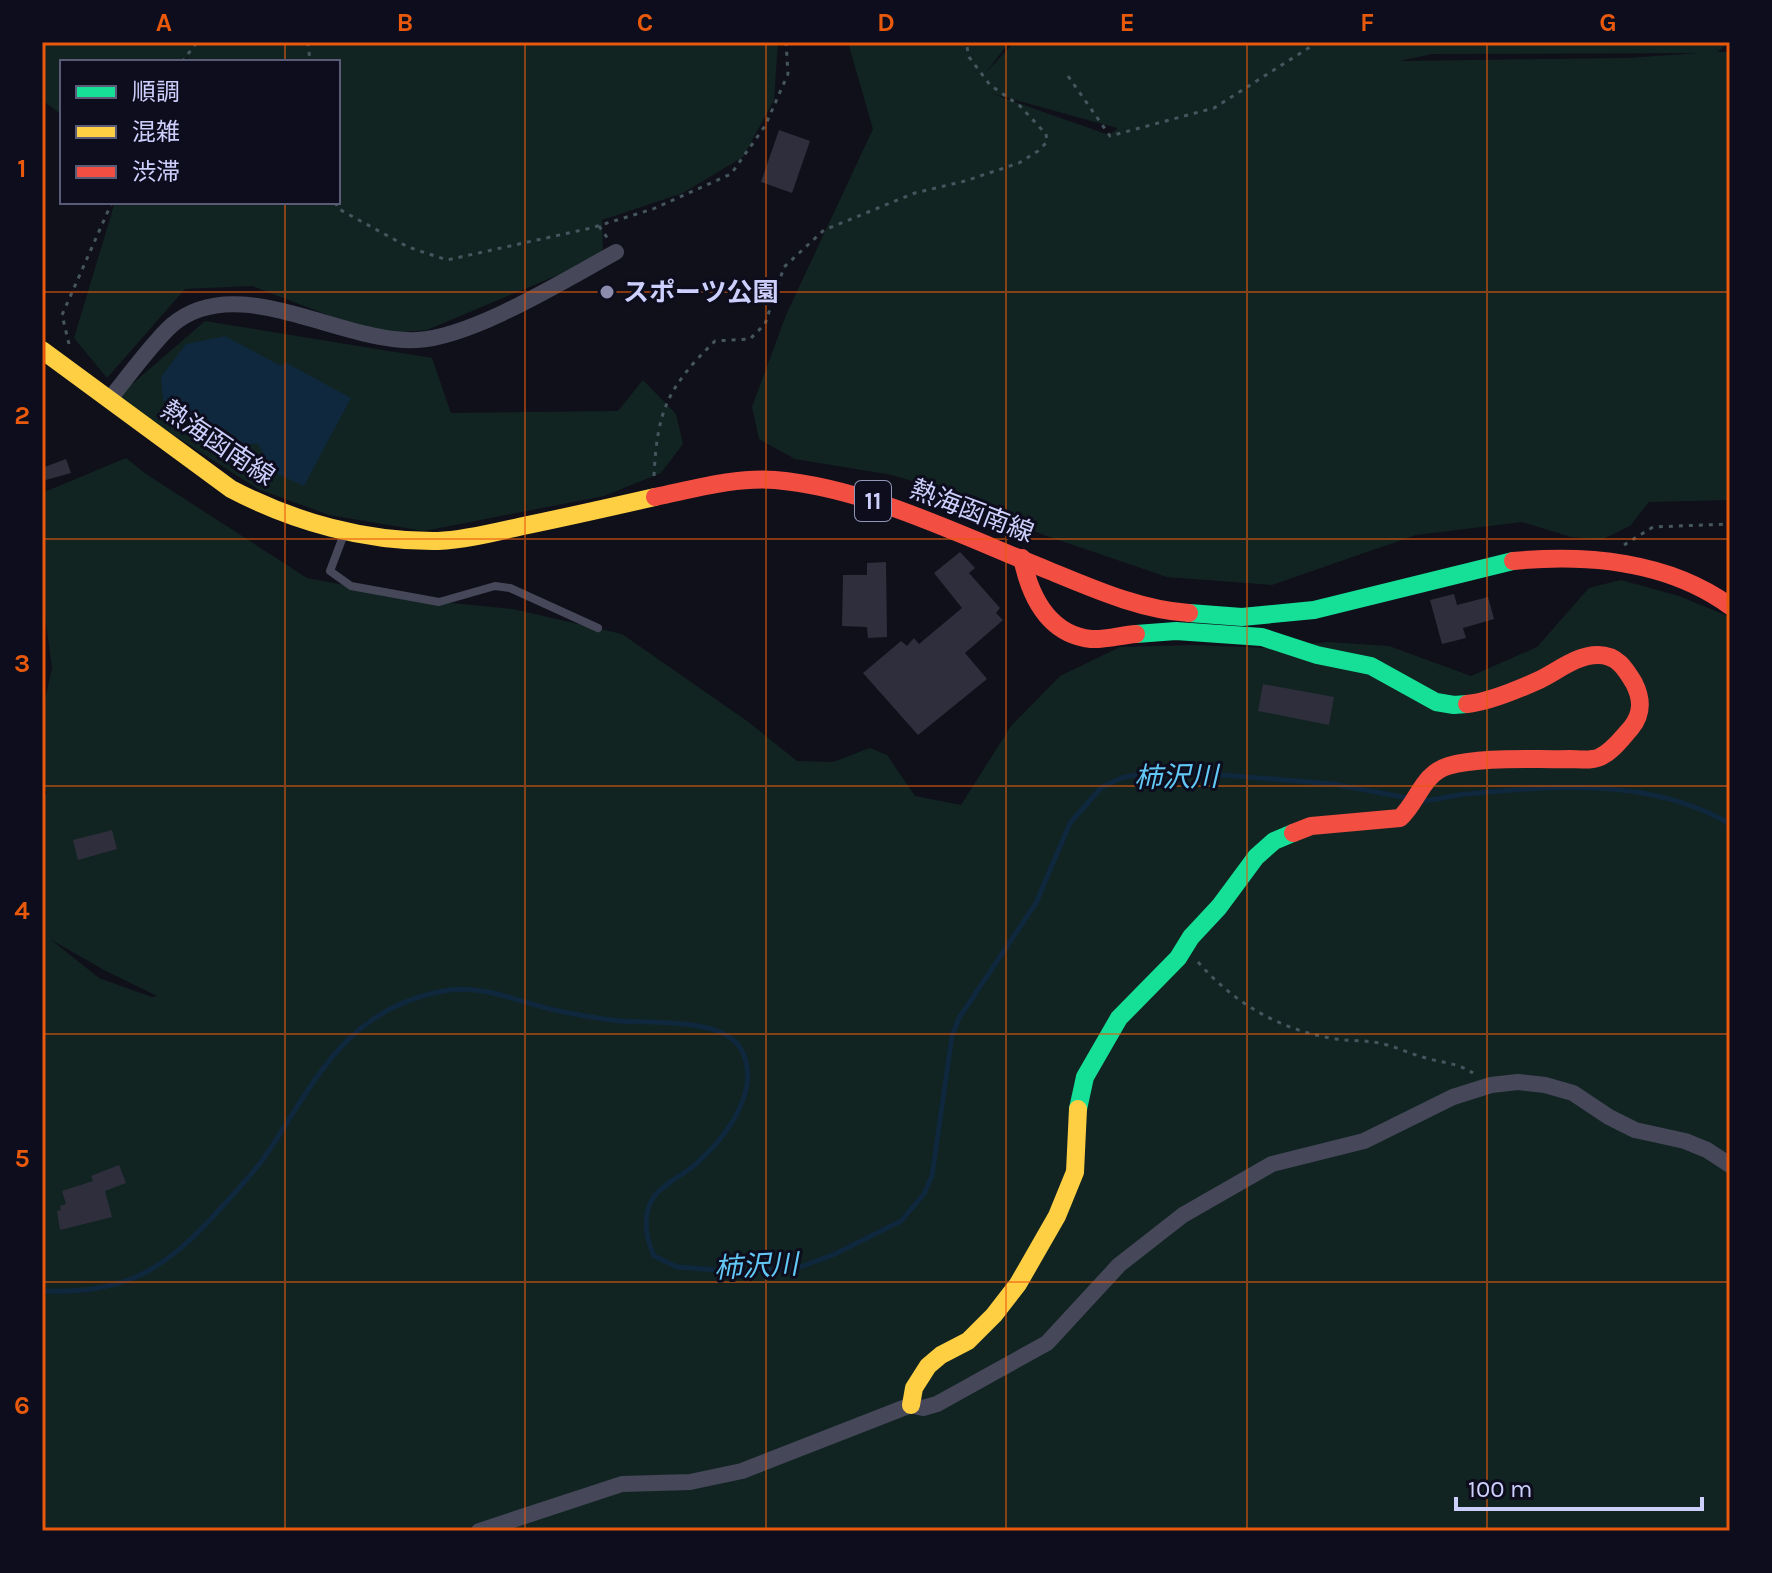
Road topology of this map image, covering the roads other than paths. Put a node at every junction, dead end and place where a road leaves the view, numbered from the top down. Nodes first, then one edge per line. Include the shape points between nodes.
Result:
1 (616, 252) dead end
2 (42, 350) edge
3 (109, 400) junction
4 (345, 530) junction
5 (1022, 558) junction
6 (1730, 606) edge
7 (598, 628) dead end
8 (1730, 1165) edge
9 (911, 1405) junction
10 (479, 1531) edge

1 - 3 street via 517,306 441,338 369,337 236,303 201,307 172,325
2 - 3 street, 熱海函南線 / 11
3 - 4 street, 熱海函南線 / 11 via 231,489 311,524
4 - 5 street, 熱海函南線 / 11 via 440,541 716,484 773,480 852,493
4 - 7 lane via 330,571 351,586 439,602 495,586 510,588
5 - 6 street, 熱海函南線 / 11 via 1105,593 1171,612 1242,617 1314,610 1500,562 1552,557 1600,559 1668,574
5 - 9 street via 1028,585 1046,615 1070,633 1093,639 1162,632 1262,637 1371,666 1436,702 1454,705 1535,682 1584,656 1602,655 1616,659 1627,671 1641,708 1617,745 1599,758 1448,766 1433,773 1400,818 1311,826 1274,841 1256,857 1185,947 1119,1018 1085,1077 1075,1172 1057,1216 985,1326 928,1366 914,1388
8 - 9 street via 1685,1141 1622,1124 1573,1093 1518,1082 1491,1085 1453,1097 1364,1141 1272,1164 1245,1178 1183,1215 1119,1265 1047,1343 937,1404
9 - 10 street via 728,1476 622,1484

